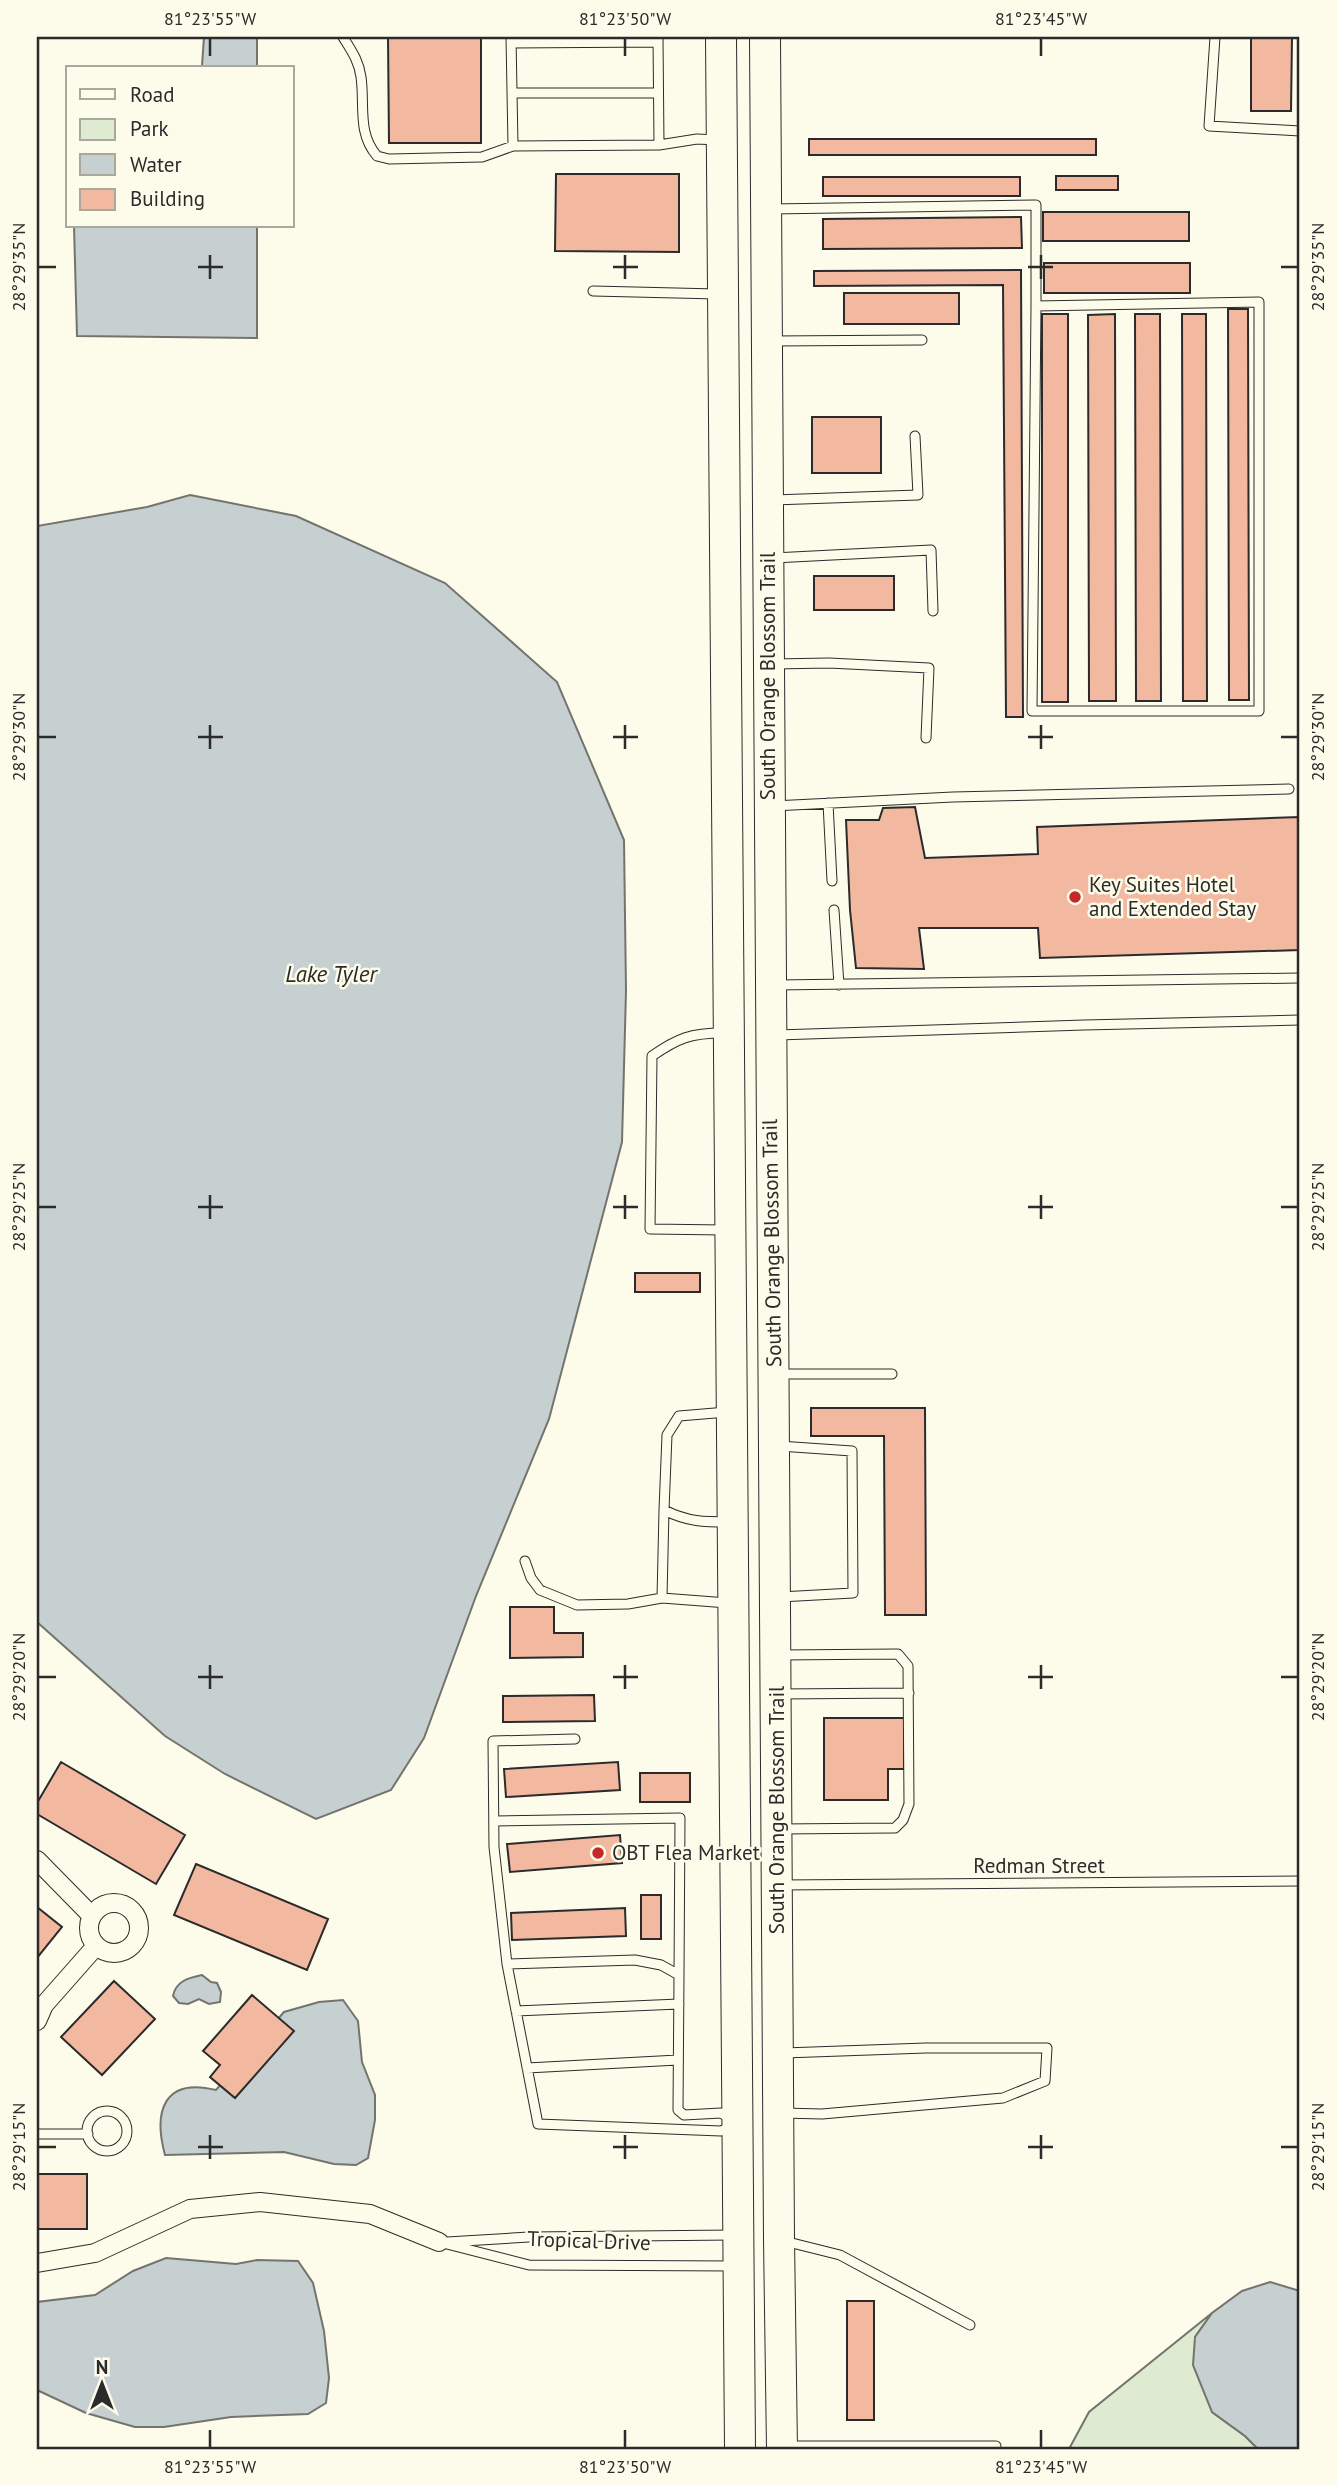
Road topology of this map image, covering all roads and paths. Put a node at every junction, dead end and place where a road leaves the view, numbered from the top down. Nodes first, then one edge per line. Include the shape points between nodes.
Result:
1 (343, 37) edge
2 (721, 37) edge
3 (765, 37) edge
4 (1215, 37) edge
5 (658, 39) edge
6 (511, 40) edge
7 (512, 93) junction
8 (658, 93) junction
9 (1300, 131) edge
10 (722, 140) junction
11 (659, 145) junction
12 (513, 146) junction
13 (766, 209) junction
14 (593, 291) dead end
15 (723, 294) junction
16 (1036, 306) junction
17 (922, 340) dead end
18 (767, 341) junction
19 (915, 436) dead end
20 (768, 500) junction
21 (768, 558) junction
22 (933, 611) dead end
23 (768, 664) junction
24 (926, 738) dead end
25 (1289, 789) dead end
26 (828, 803) junction
27 (769, 806) junction
28 (832, 881) dead end
29 (728, 902) junction
30 (834, 910) dead end
31 (1300, 978) edge
32 (771, 985) junction
33 (839, 985) junction
34 (1300, 1020) edge
35 (729, 1033) junction
36 (771, 1035) junction
37 (771, 1118) junction
38 (730, 1230) junction
39 (774, 1374) junction
40 (892, 1374) dead end
41 (732, 1411) junction
42 (774, 1446) junction
43 (664, 1510) junction
44 (733, 1522) junction
45 (524, 1561) dead end
46 (776, 1597) junction
47 (662, 1598) junction
48 (733, 1604) junction
49 (776, 1655) junction
50 (909, 1693) junction
51 (776, 1694) junction
52 (575, 1739) dead end
53 (735, 1808) junction
54 (495, 1821) junction
55 (778, 1829) junction
56 (37, 1860) edge
57 (1300, 1881) edge
58 (778, 1885) junction
59 (92, 1916) junction
60 (96, 1946) junction
61 (507, 1964) junction
62 (679, 1975) junction
63 (679, 2004) junction
64 (516, 2011) junction
65 (37, 2021) edge
66 (779, 2053) junction
67 (678, 2060) junction
68 (527, 2068) junction
69 (779, 2113) junction
70 (738, 2123) junction
71 (37, 2134) edge
72 (88, 2134) junction
73 (739, 2235) junction
74 (779, 2239) junction
75 (439, 2242) junction
76 (37, 2263) edge
77 (739, 2266) junction
78 (781, 2313) junction
79 (970, 2325) dead end
80 (996, 2446) dead end
81 (782, 2447) edge
82 (817, 2448) edge
83 (740, 2449) edge

1 - 12 lane via 356,56 363,129 377,156 482,157
2 - 10 main road, South Orange Blossom Trail
3 - 13 main road, South Orange Blossom Trail
4 - 9 lane via 1209,126
5 - 6 lane
5 - 8 lane
6 - 7 lane
7 - 8 lane
7 - 12 lane
8 - 11 lane
10 - 11 lane
10 - 15 main road, South Orange Blossom Trail
11 - 12 lane
13 - 16 lane via 1036,205
13 - 18 main road, South Orange Blossom Trail
14 - 15 lane
15 - 29 main road, South Orange Blossom Trail
16 - 16 lane via 1259,302 1259,711 1032,711
17 - 18 lane
18 - 20 main road, South Orange Blossom Trail
19 - 20 lane via 918,495
20 - 21 main road, South Orange Blossom Trail
21 - 22 lane via 931,551
21 - 23 main road, South Orange Blossom Trail
23 - 24 lane via 929,668
23 - 27 main road, South Orange Blossom Trail
25 - 26 lane
26 - 27 lane
26 - 28 lane
27 - 32 main road, South Orange Blossom Trail
29 - 32 main road via 751,970
29 - 35 main road, South Orange Blossom Trail
30 - 33 lane
31 - 33 lane
32 - 33 lane
32 - 36 main road, South Orange Blossom Trail
34 - 36 lane
35 - 37 main road via 746,1042 759,1066
35 - 38 main road, South Orange Blossom Trail
35 - 38 lane via 679,1038 652,1056 650,1229
36 - 37 main road, South Orange Blossom Trail
37 - 39 main road, South Orange Blossom Trail
38 - 41 main road, South Orange Blossom Trail
39 - 40 lane
39 - 42 main road, South Orange Blossom Trail
41 - 43 lane via 679,1416 667,1435
41 - 44 main road, South Orange Blossom Trail
42 - 46 main road, South Orange Blossom Trail
42 - 46 lane via 852,1451 853,1593
43 - 44 lane via 681,1519
43 - 47 lane
44 - 48 main road, South Orange Blossom Trail
45 - 47 lane via 540,1590 577,1605
46 - 49 main road, South Orange Blossom Trail
47 - 48 lane
48 - 53 main road, South Orange Blossom Trail
49 - 50 lane via 898,1654 908,1665
49 - 51 main road, South Orange Blossom Trail
50 - 51 lane
50 - 55 lane via 909,1804 903,1820 895,1828
51 - 55 main road, South Orange Blossom Trail
52 - 54 lane via 494,1741
53 - 58 main road via 759,1870
53 - 70 main road, South Orange Blossom Trail
54 - 61 lane
54 - 62 lane via 680,1818
55 - 58 main road, South Orange Blossom Trail
56 - 59 street
57 - 58 lane, Redman Street
58 - 66 main road, South Orange Blossom Trail
59 - 60 street via 89,1933
59 - 60 street via 101,1907 118,1903 133,1912 139,1924 136,1941 120,1952
60 - 65 street via 44,2005
61 - 62 lane via 635,1960 662,1965
61 - 64 lane
62 - 63 lane
63 - 64 lane
63 - 67 lane
64 - 68 lane
66 - 69 main road, South Orange Blossom Trail
66 - 69 lane via 1047,2048 1045,2081 1003,2098
67 - 68 lane
67 - 70 lane via 678,2110 684,2115 721,2113
68 - 70 lane via 538,2124 721,2131
69 - 74 main road, South Orange Blossom Trail
70 - 73 main road, South Orange Blossom Trail
71 - 72 lane
72 - 72 lane via 88,2124 102,2112 115,2113 126,2127 124,2140 108,2150 96,2147
73 - 75 lane, Tropical Drive
73 - 77 main road, South Orange Blossom Trail
73 - 78 main road via 758,2248 771,2268
74 - 78 main road, South Orange Blossom Trail
74 - 79 lane via 840,2255
75 - 76 street, Tropical Drive via 370,2214 260,2202 190,2209 95,2253
75 - 77 lane, Tropical Drive via 529,2265
77 - 83 main road, South Orange Blossom Trail
78 - 81 main road, South Orange Blossom Trail
80 - 82 lane
81 - 82 lane

